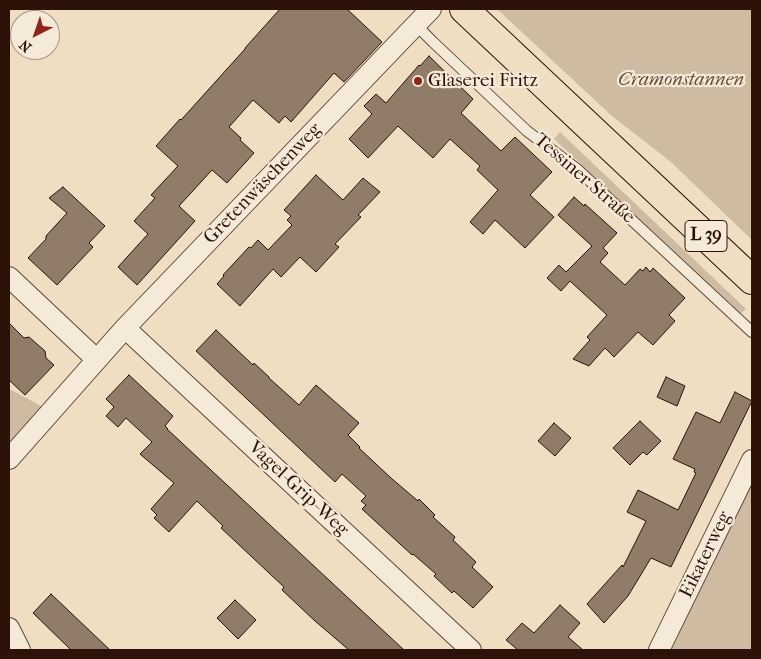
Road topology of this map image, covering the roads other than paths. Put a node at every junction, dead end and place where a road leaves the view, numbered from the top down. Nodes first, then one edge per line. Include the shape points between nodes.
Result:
1 (431, 9) edge
2 (464, 9) edge
3 (416, 25) junction
4 (9, 277) edge
5 (752, 280) edge
6 (125, 328) junction
7 (752, 332) edge
8 (96, 360) junction
9 (9, 459) edge
10 (752, 460) edge
11 (9, 628) edge
12 (20, 650) edge
13 (471, 650) edge
14 (659, 650) edge

1 - 3 street, Gretenwäschenweg
2 - 5 main road, Tessiner Straße / L 39
3 - 6 street, Gretenwäschenweg
3 - 7 lane, Tessiner Straße via 527,131 577,169
4 - 8 street
6 - 8 street, Gretenwäschenweg
6 - 13 street, Vagel-Grip-Weg
8 - 9 street, Gretenwäschenweg
10 - 14 street, Eikaterweg
11 - 12 street

